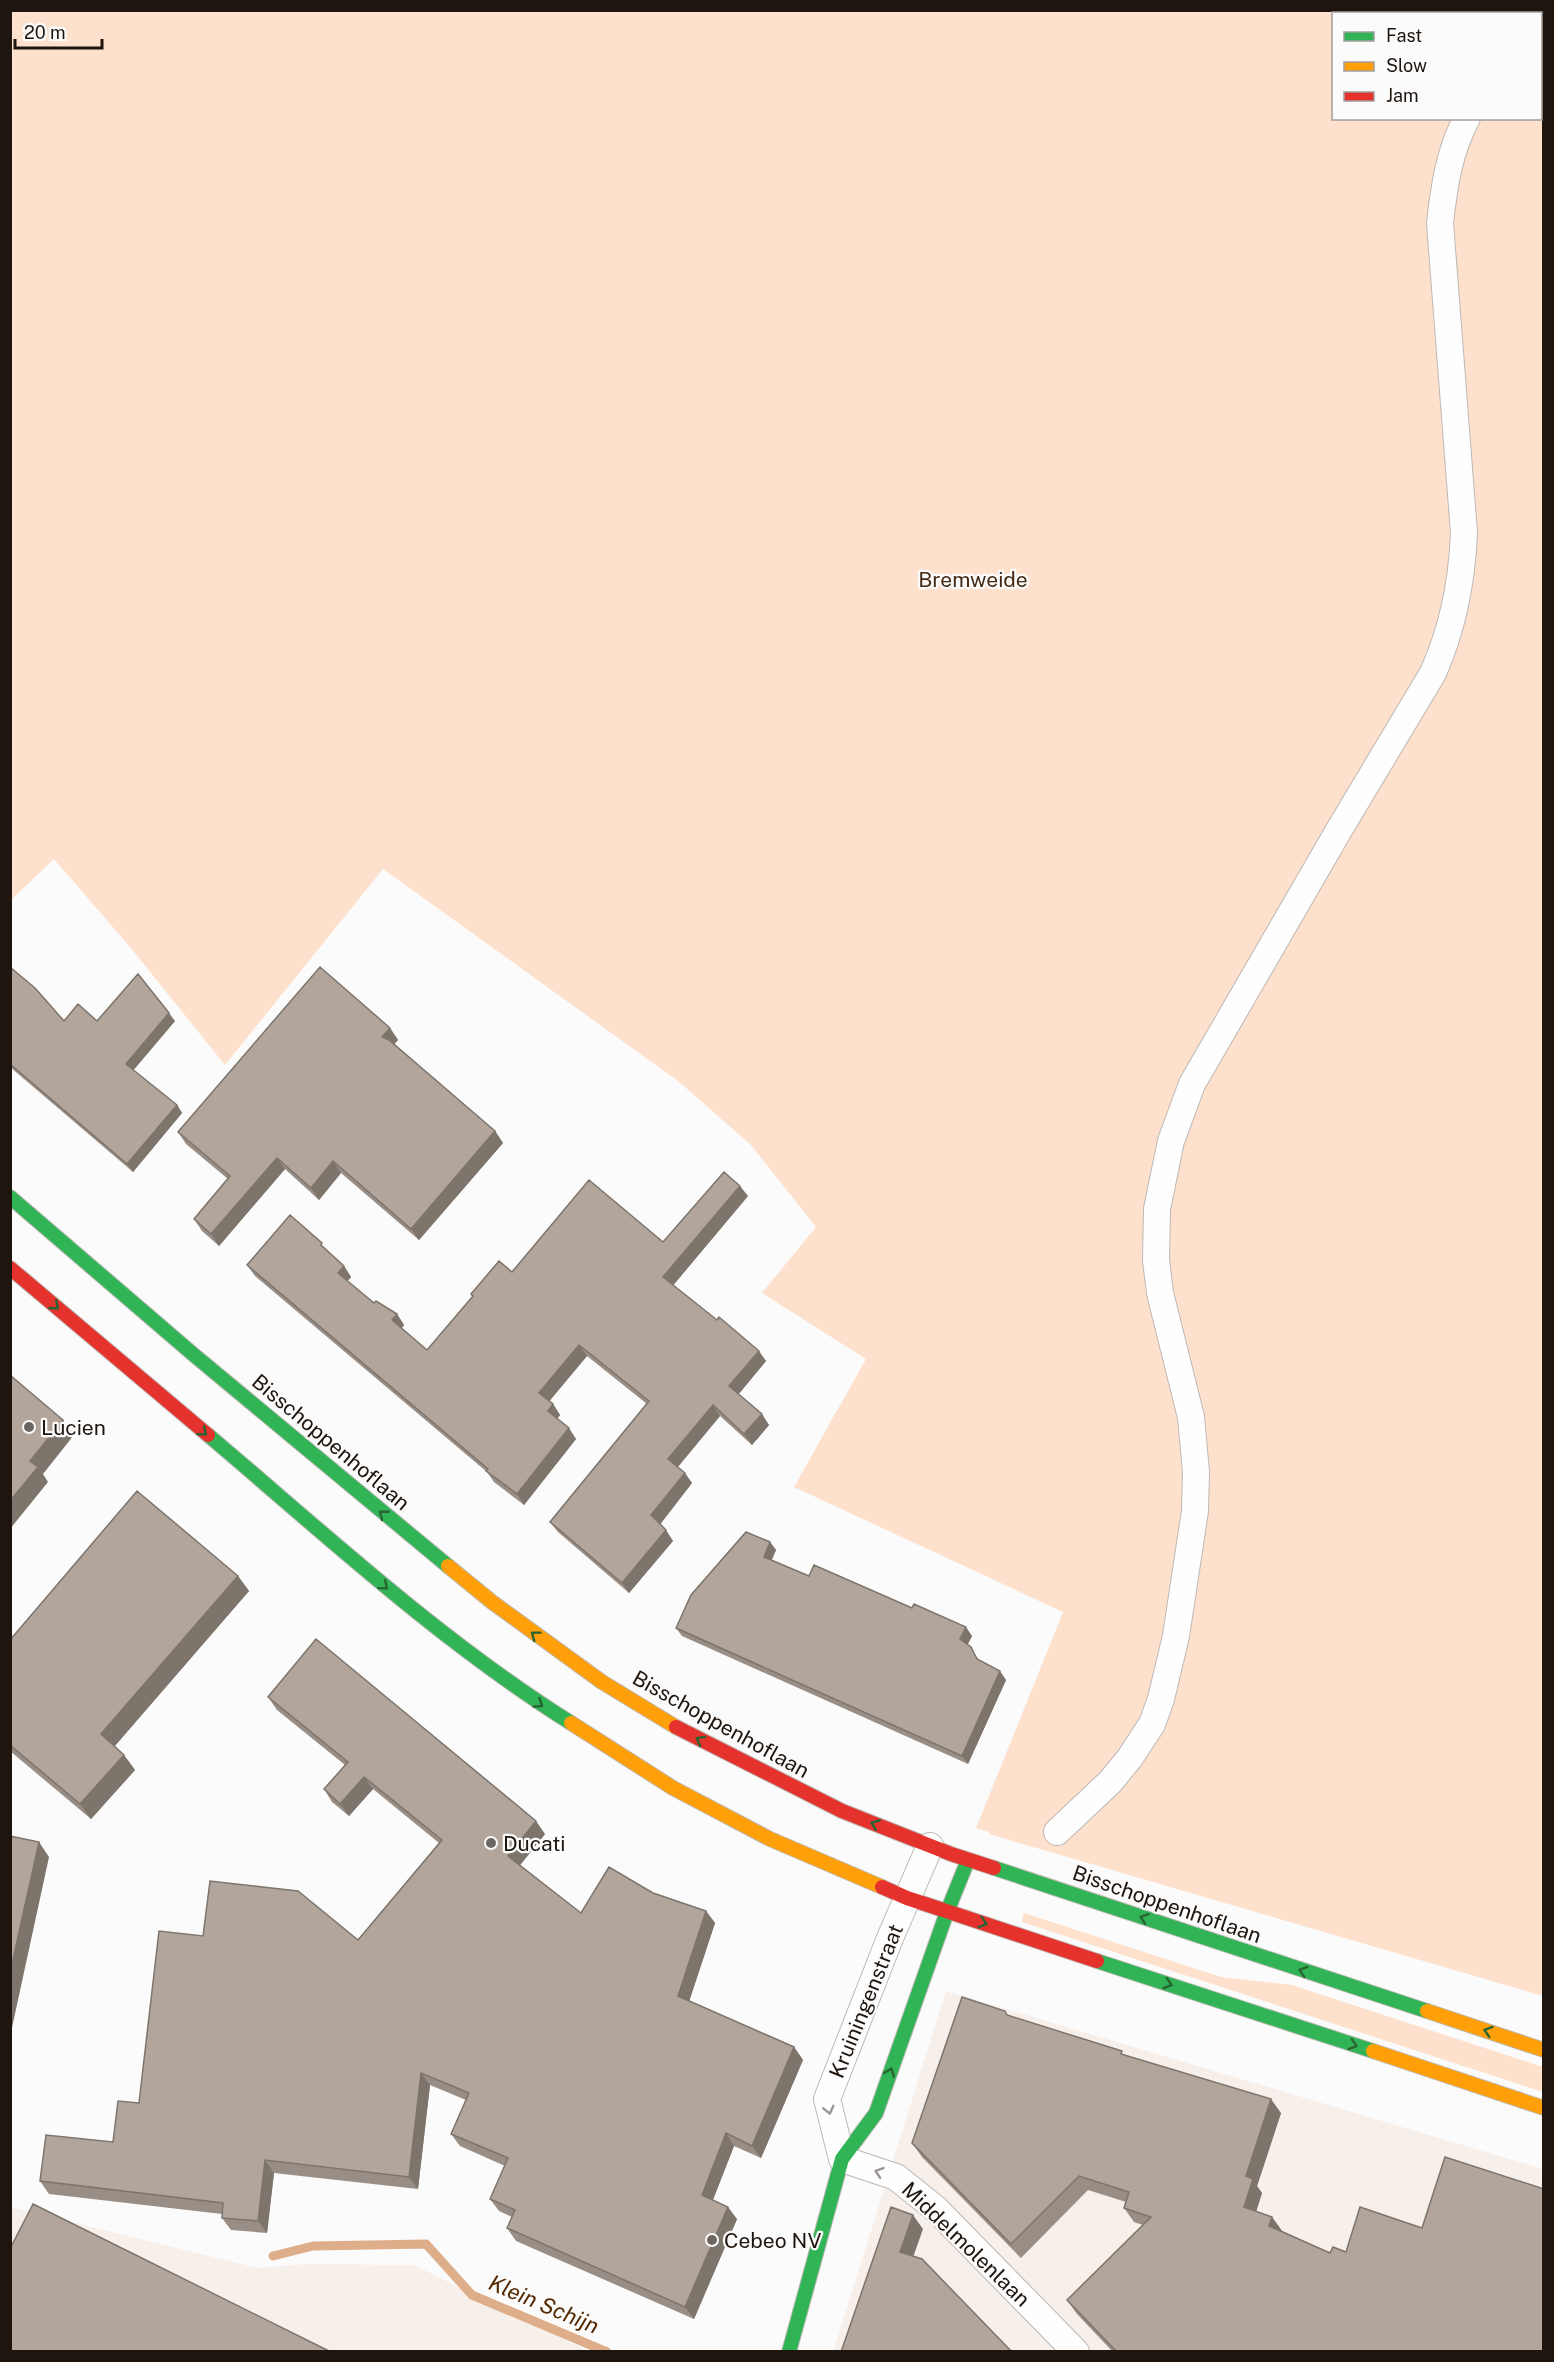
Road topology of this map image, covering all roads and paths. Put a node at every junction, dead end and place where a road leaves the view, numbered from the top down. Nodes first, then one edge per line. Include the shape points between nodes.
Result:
1 (1466, 120) edge
2 (10, 1197) edge
3 (10, 1268) edge
4 (1057, 1832) dead end
5 (930, 1846) junction
6 (968, 1860) junction
7 (907, 1898) junction
8 (946, 1912) junction
9 (1544, 2050) edge
10 (1544, 2108) edge
11 (842, 2159) junction
12 (789, 2352) edge
13 (1076, 2352) edge

1 - 4 street via 1446,175 1440,223 1464,533 1455,612 1433,673 1197,1075 1171,1141 1157,1209 1156,1260 1160,1293 1191,1417 1196,1472 1195,1511 1176,1636 1152,1724 1110,1782
5 -> 2 main road, Bisschoppenhoflaan via 824,1803 714,1748 640,1706 546,1644 361,1495
3 -> 7 main road via 484,1666 673,1788 781,1844
5 - 6 main road, Bisschoppenhoflaan
5 - 7 street, Kruiningenstraat
6 - 8 main road, Kruiningenstraat
9 -> 6 main road, Bisschoppenhoflaan
7 - 8 main road
7 -> 11 street, Kruiningenstraat via 826,2099
8 -> 10 main road
11 -> 8 main road, Kruiningenstraat via 876,2113
11 - 12 main road, Kruiningenstraat
13 -> 11 street, Middelmolenlaan via 936,2210 896,2177

